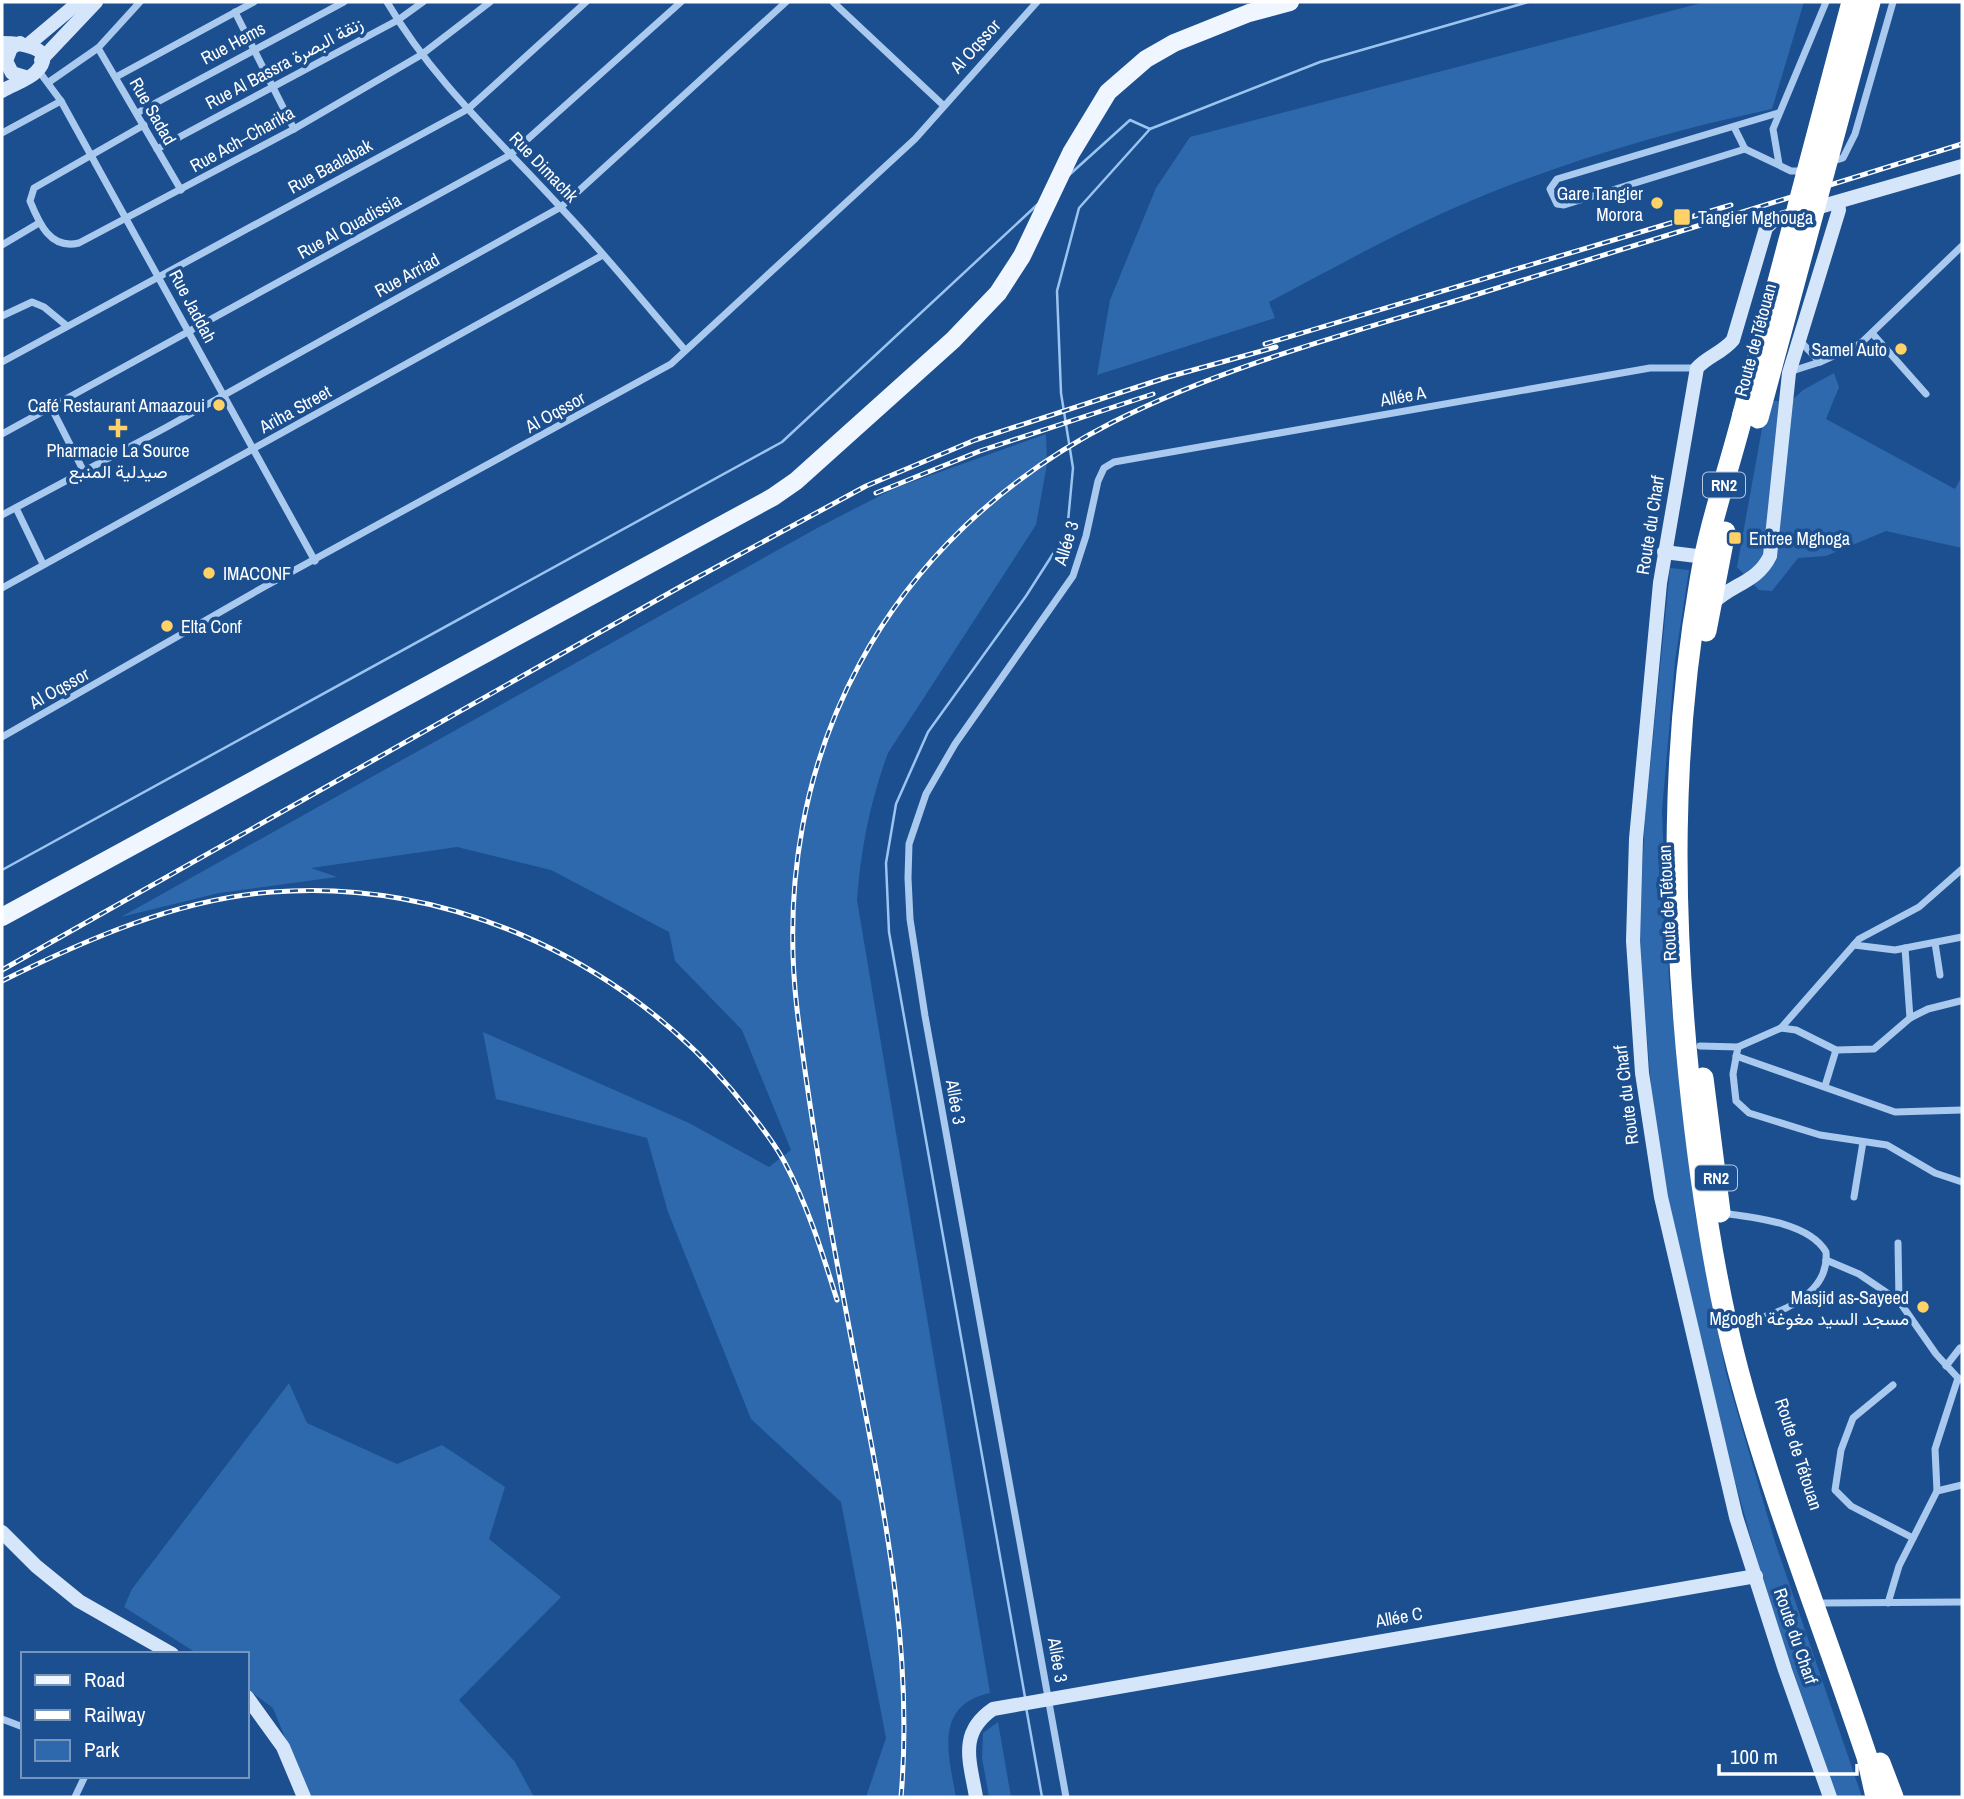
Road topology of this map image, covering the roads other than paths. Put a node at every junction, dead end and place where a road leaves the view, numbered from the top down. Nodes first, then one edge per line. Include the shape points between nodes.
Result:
1 (79, 2) edge
2 (96, 2) edge
3 (140, 2) edge
4 (254, 2) edge
5 (344, 2) edge
6 (387, 2) edge
7 (423, 2) edge
8 (490, 2) edge
9 (586, 2) edge
10 (681, 2) edge
11 (786, 2) edge
12 (833, 2) edge
13 (1037, 2) edge
14 (1286, 2) edge
15 (1826, 2) edge
16 (1852, 2) edge
17 (1870, 2) edge
18 (1893, 2) edge
19 (235, 12) junction
20 (398, 20) junction
21 (2, 43) edge
22 (24, 43) junction
23 (98, 48) junction
24 (252, 50) junction
25 (421, 55) junction
26 (4, 63) edge
27 (39, 64) junction
28 (25, 77) junction
29 (116, 77) junction
30 (49, 82) junction
31 (272, 86) junction
32 (2, 91) edge
33 (61, 101) junction
34 (943, 106) junction
35 (468, 109) junction
36 (137, 113) junction
37 (1778, 113) junction
38 (144, 125) junction
39 (1734, 127) junction
40 (294, 129) junction
41 (2, 132) edge
42 (157, 149) junction
43 (1745, 149) junction
44 (90, 154) junction
45 (510, 155) junction
46 (1779, 164) junction
47 (1962, 166) edge
48 (181, 190) junction
49 (1838, 203) junction
50 (561, 207) junction
51 (126, 218) junction
52 (39, 223) junction
53 (2, 245) edge
54 (1962, 246) edge
55 (603, 255) junction
56 (159, 276) junction
57 (2, 316) edge
58 (67, 326) junction
59 (190, 331) junction
60 (1871, 333) junction
61 (1797, 338) junction
62 (685, 350) junction
63 (2, 362) edge
64 (1820, 362) junction
65 (1697, 368) junction
66 (1789, 373) junction
67 (1927, 394) dead end
68 (223, 396) junction
69 (51, 407) junction
70 (1751, 416) junction
71 (2, 434) edge
72 (253, 450) junction
73 (1114, 462) joint
74 (84, 472) junction
75 (16, 508) junction
76 (2, 515) edge
77 (1723, 537) junction
78 (1664, 552) junction
79 (1705, 557) junction
80 (315, 561) junction
81 (43, 564) junction
82 (1758, 575) junction
83 (2, 588) edge
84 (1711, 606) junction
85 (2, 737) edge
86 (1962, 869) edge
87 (2, 917) edge
88 (1962, 937) edge
89 (1935, 943) junction
90 (1854, 945) junction
91 (1905, 948) junction
92 (1940, 975) dead end
93 (1960, 1001) dead end
94 (1910, 1018) junction
95 (1781, 1028) junction
96 (1700, 1046) junction
97 (1738, 1046) junction
98 (1836, 1050) junction
99 (1736, 1056) junction
100 (1825, 1086) junction
101 (1962, 1110) edge
102 (1863, 1143) junction
103 (1962, 1182) edge
104 (1854, 1197) dead end
105 (1720, 1213) junction
106 (1898, 1243) dead end
107 (1826, 1260) junction
108 (1899, 1301) junction
109 (1738, 1323) junction
110 (1960, 1348) dead end
111 (1946, 1366) junction
112 (1960, 1379) edge
113 (1893, 1385) dead end
114 (1962, 1485) edge
115 (1937, 1491) junction
116 (2, 1532) edge
117 (1913, 1538) junction
118 (1756, 1576) junction
119 (1962, 1602) edge
120 (1824, 1603) junction
121 (1888, 1603) junction
122 (168, 1652) edge
123 (248, 1698) edge
124 (1046, 1699) junction
125 (2, 1718) edge
126 (21, 1726) edge
127 (84, 1778) edge
128 (75, 1797) edge
129 (304, 1797) edge
130 (976, 1797) edge
131 (1066, 1797) edge
132 (1830, 1797) edge
133 (1876, 1797) edge
134 (1892, 1797) edge

1 - 22 street
2 - 27 street
3 - 23 street
4 - 19 street
5 - 24 street, Rue Hems
6 - 20 street, Rue Dimachk
7 - 20 street, Rue Al Bassra زنقة البصرة
8 - 25 street, Rue Ach–Charika
9 - 35 street, Rue Baalabak
10 - 45 street, Rue Al Quadissia
11 - 50 street, Rue Arriad
12 - 34 street
13 - 34 street, Al Oqssor
14 - 87 main road via 1174,43 1146,59 1108,92 1070,153 1022,256 998,293 844,441 773,497
15 - 37 street
16 - 70 highway, Route de Tétouan / RN2, bridge
17 - 70 highway, Route de Tétouan / RN2, bridge
18 - 46 street via 1845,155 1796,173
19 - 24 street
19 - 29 street
20 - 25 street, Rue Dimachk
20 - 31 street, Rue Al Bassra زنقة البصرة
21 - 22 street
22 - 26 street via 11,48
22 - 27 street via 38,51
23 - 29 street, Rue Sadad
23 - 30 street
24 - 31 street
24 - 36 street, Rue Hems
25 - 35 street, Rue Dimachk
25 - 40 street, Rue Ach–Charika
26 - 28 street
27 - 28 street
27 - 30 street, Rue Jaddah
28 - 32 street
29 - 36 street, Rue Sadad
30 - 33 street, Rue Jaddah
31 - 40 street
31 - 42 street, Rue Al Bassra زنقة البصرة
33 - 41 street
33 - 44 street, Rue Jaddah
34 - 62 street, Al Oqssor via 842,209
35 - 45 street, Rue Dimachk
35 - 56 street, Rue Baalabak
36 - 38 street, Rue Sadad
37 - 39 street
37 - 46 street via 1773,140
38 - 42 street, Rue Sadad
38 - 44 street
39 - 43 street
39 - 43 street via 1557,179 1550,195 1564,205
40 - 48 street, Rue Ach–Charika
42 - 48 street, Rue Sadad
43 - 46 street
44 - 51 street, Rue Jaddah
44 - 52 street via 34,188 30,201
45 - 50 street, Rue Dimachk
45 - 59 street, Rue Al Quadissia
47 - 49 street
48 - 51 street, Rue Ach–Charika
49 - 61 street
49 - 65 street via 1783,215 1770,223 1733,340
50 - 55 street, Rue Dimachk
50 - 68 street, Rue Arriad
51 - 52 street, Rue Ach–Charika via 69,245 55,242
51 - 56 street, Rue Jaddah
52 - 53 street
54 - 60 street
55 - 62 street, Rue Dimachk
55 - 72 street, Ariha Street
56 - 58 street, Rue Baalabak
56 - 59 street, Rue Jaddah
57 - 58 street via 32,302
58 - 63 street, Rue Baalabak
59 - 68 street, Rue Jaddah
59 - 69 street, Rue Al Quadissia
60 - 64 street via 1854,348
60 - 67 street
61 - 64 street
61 - 66 street
62 - 80 street, Al Oqssor via 638,385
64 - 66 street
65 - 73 street, Allée A via 1650,368
65 - 78 street, Route du Charf
66 - 82 street via 1772,546
68 - 72 street, Rue Jaddah
68 - 74 street, Rue Arriad
69 - 71 street, Rue Al Quadissia
69 - 74 street
70 - 77 highway, Route de Tétouan / RN2
70 - 79 highway, Route de Tétouan / RN2
72 - 80 street, Rue Jaddah
72 - 81 street, Ariha Street
73 - 124 street, Allée 3 via 1104,468 1098,481 1073,576 939,770 909,844 910,919 925,1016
74 - 75 street, Rue Arriad
75 - 76 street, Rue Arriad
75 - 81 street
77 - 82 street via 1725,566 1730,573 1742,579
77 - 84 highway, Route de Tétouan / RN2
78 - 79 street
78 - 118 street, Route du Charf via 1636,839 1635,999 1661,1197 1737,1517
79 - 133 highway, Route de Tétouan / RN2 via 1681,725 1675,886 1700,1177 1723,1308 1753,1424 1863,1745
80 - 85 street, Al Oqssor
81 - 83 street, Ariha Street
82 - 84 street via 1726,591
84 - 96 highway, Route de Tétouan / RN2 via 1693,719 1686,840
86 - 90 street via 1919,907 1879,926
88 - 89 street
89 - 91 street
89 - 92 street
90 - 91 street
90 - 95 street
91 - 94 street
93 - 94 street
94 - 98 street via 1874,1049
95 - 97 street
95 - 98 street via 1796,1030
96 - 97 street
96 - 105 highway, Route de Tétouan / RN2
97 - 99 street
98 - 100 street
99 - 100 street
99 - 102 street via 1732,1074 1736,1101 1745,1111 1819,1135
100 - 101 street via 1895,1112
102 - 103 street via 1887,1145 1935,1173
102 - 104 street
105 - 107 street via 1783,1224 1820,1242
105 - 109 highway, Route de Tétouan / RN2
106 - 108 street
107 - 108 street via 1859,1274
107 - 109 street via 1811,1289 1788,1309
108 - 111 street
109 - 120 highway, Route de Tétouan / RN2 via 1777,1467
110 - 111 street
111 - 112 street
112 - 115 street via 1936,1449
113 - 117 street via 1853,1418 1841,1450 1835,1490 1851,1506
114 - 115 street
115 - 117 street
116 - 122 street via 79,1601
117 - 121 street
118 - 124 street, Allée C
118 - 132 street, Route du Charf
119 - 121 street
120 - 121 street
120 - 134 highway, Route de Tétouan / RN2
123 - 129 street via 283,1747
124 - 130 street, Allée C via 993,1709 973,1727 970,1741
124 - 131 street, Allée 3
125 - 126 street
127 - 128 street

